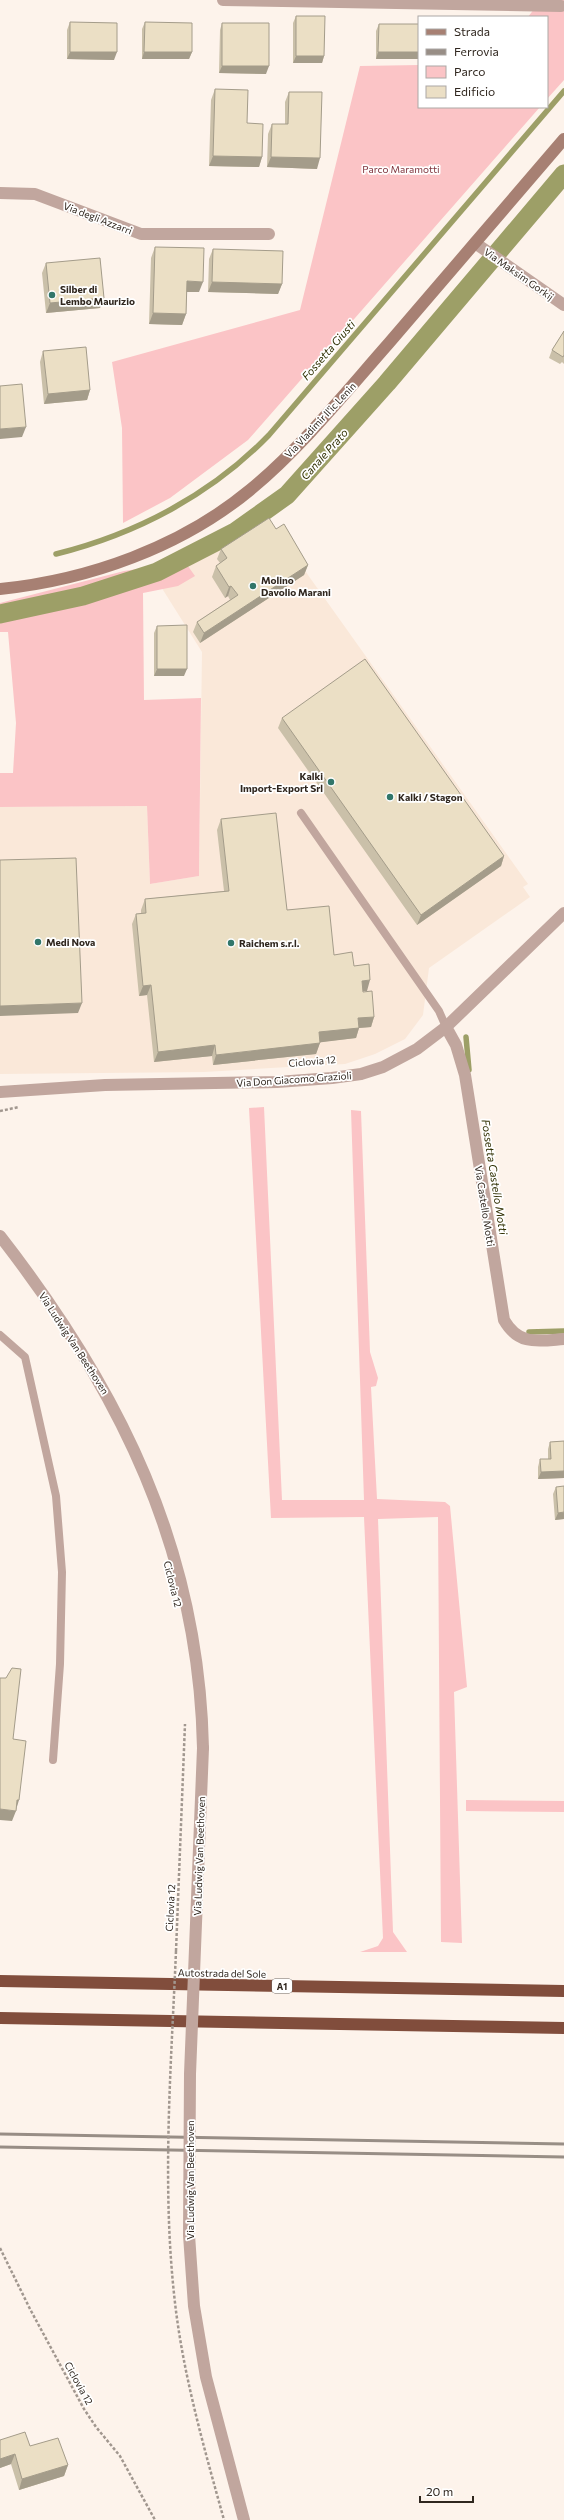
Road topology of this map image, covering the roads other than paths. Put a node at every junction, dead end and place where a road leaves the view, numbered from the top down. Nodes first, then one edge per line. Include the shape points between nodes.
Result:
1 (224, 0) edge
2 (502, 2) edge
3 (561, 6) dead end
4 (564, 139) edge
5 (0, 193) edge
6 (269, 234) dead end
7 (475, 243) junction
8 (564, 305) edge
9 (0, 589) edge
10 (302, 813) dead end
11 (564, 913) edge
12 (446, 1027) junction
13 (13, 1091) junction
14 (0, 1092) edge
15 (0, 1098) edge
16 (0, 1236) edge
17 (0, 1335) edge
18 (564, 1339) edge
19 (54, 1760) dead end
20 (0, 1981) edge
21 (564, 1992) edge
22 (0, 2018) edge
23 (564, 2028) edge
24 (244, 2520) edge

1 - 2 street
2 - 3 street
4 - 7 main road, Via Vladimir Il'ic Lenin
5 - 6 street, Via degli Azzarri via 35,194 141,234
7 - 8 street, Via Maksim Gorkij
7 - 9 main road, Via Vladimir Il'ic Lenin via 310,432 269,473 228,507 160,545 117,562 60,580
10 - 12 lane via 439,1011
11 - 12 street, Via Don Giacomo Grazioli
12 - 13 street, Via Don Giacomo Grazioli via 418,1049 384,1067 361,1074 277,1082 104,1085
12 - 18 street, Via Castello Motti via 456,1045 465,1075 504,1320 520,1338 537,1341
13 - 14 street, Via Don Giacomo Grazioli
13 - 15 street, Via Don Giacomo Grazioli
16 - 24 street, Via Ludwig Van Beethoven, bridge via 65,1327 111,1401 154,1496 176,1560 192,1630 202,1696 203,1748 190,2074 189,2235 194,2306 206,2378
17 - 19 lane via 25,1357 56,1496 62,1572
20 - 21 highway, Autostrada del Sole / A1
22 - 23 highway

